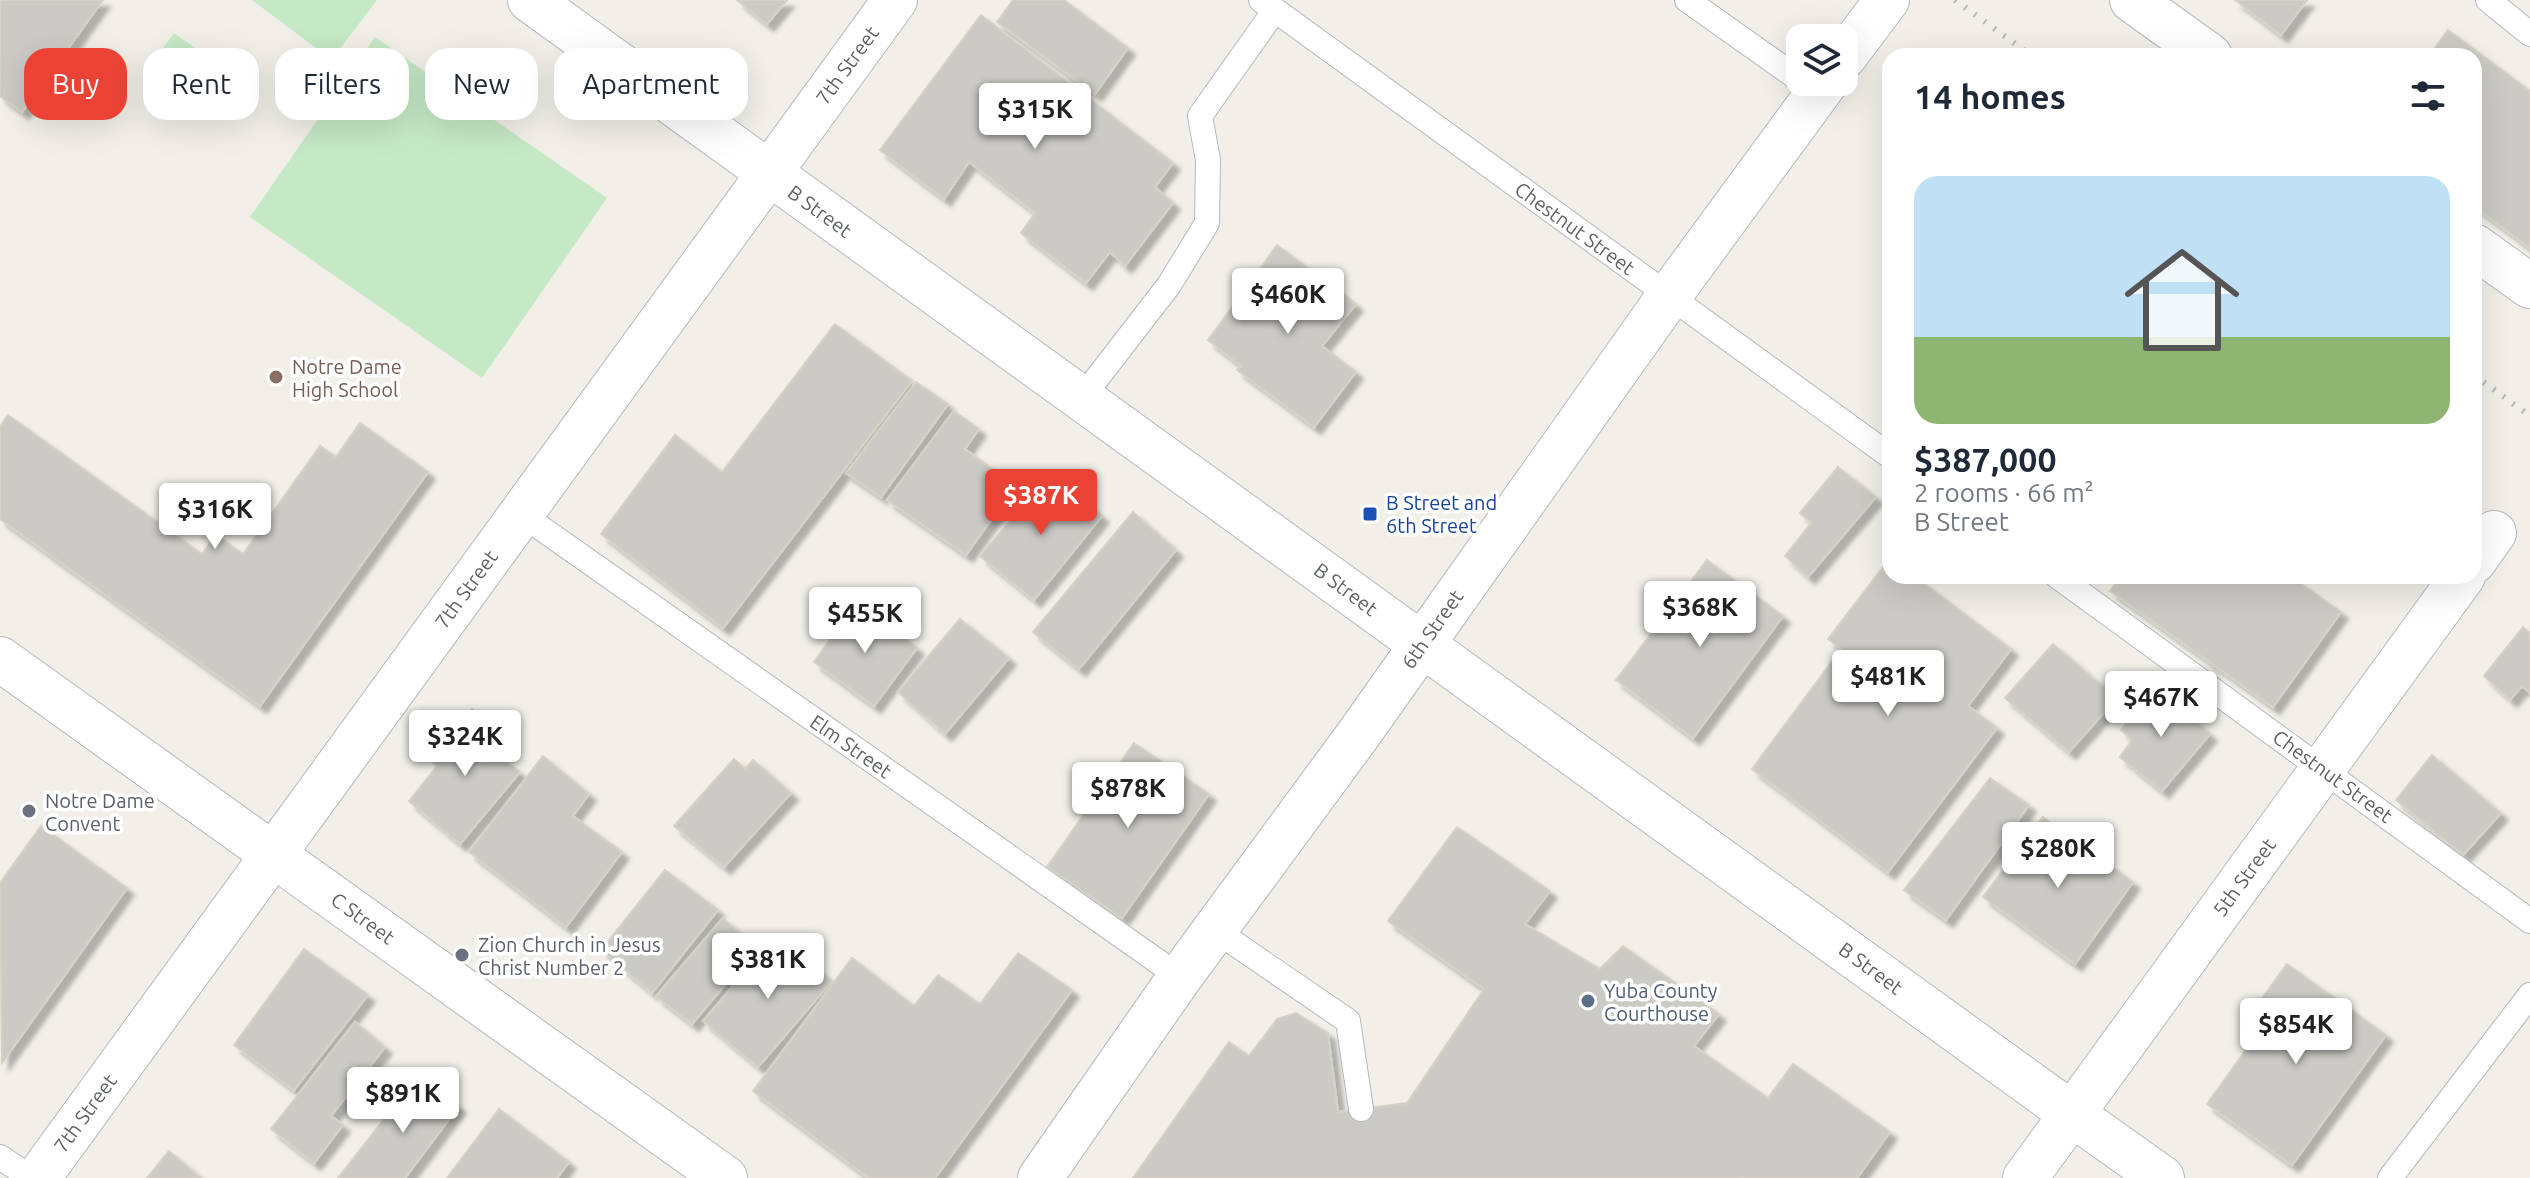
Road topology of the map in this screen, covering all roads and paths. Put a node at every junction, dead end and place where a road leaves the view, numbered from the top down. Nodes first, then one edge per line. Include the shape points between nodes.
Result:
1 (530, 0) edge
2 (895, 0) edge
3 (1687, 0) edge
4 (1887, 0) edge
5 (2132, 0) edge
6 (2488, 0) edge
7 (1268, 5) edge
8 (2530, 34) edge
9 (1858, 38) edge
10 (2199, 48) edge
11 (1786, 67) edge
12 (1804, 96) edge
13 (769, 174) junction
14 (2482, 252) edge
15 (2530, 286) edge
16 (1669, 296) junction
17 (1081, 399) junction
18 (1882, 450) edge
19 (521, 514) junction
20 (2068, 584) edge
21 (2457, 584) edge
22 (1421, 644) junction
23 (0, 659) edge
24 (2323, 769) junction
25 (275, 854) junction
26 (2530, 921) edge
27 (1215, 930) junction
28 (1180, 977) junction
29 (2530, 995) edge
30 (1361, 1109) dead end
31 (2072, 1114) junction
32 (0, 1157) edge
33 (31, 1178) edge
34 (38, 1178) edge
35 (725, 1178) edge
36 (1040, 1178) edge
37 (2025, 1178) edge
38 (2162, 1178) edge
39 (2390, 1178) edge

1 - 13 street, B Street
2 - 13 street, 7th Street
3 - 11 lane
4 - 9 street
5 - 10 street
6 - 8 lane
7 - 16 lane, Chestnut Street
7 - 17 lane via 1200,116 1208,160 1207,223 1169,285
12 - 16 street, 6th Street
13 - 17 street, B Street
13 - 19 street, 7th Street
14 - 15 street
16 - 18 lane, Chestnut Street
16 - 22 street, 6th Street
17 - 22 street, B Street
19 - 25 street, 7th Street
19 - 28 lane, Elm Street
20 - 24 lane, Chestnut Street
21 - 24 street, 5th Street
22 - 27 street, 6th Street
22 - 31 street, B Street
23 - 25 street, C Street
24 - 26 lane, Chestnut Street
24 - 31 street, 5th Street
25 - 34 street, 7th Street
25 - 35 street, C Street
27 - 28 street, 6th Street
27 - 30 lane via 1348,1021
28 - 36 street, 6th Street
29 - 39 lane
31 - 37 street, 5th Street
31 - 38 street, B Street
32 - 33 lane

